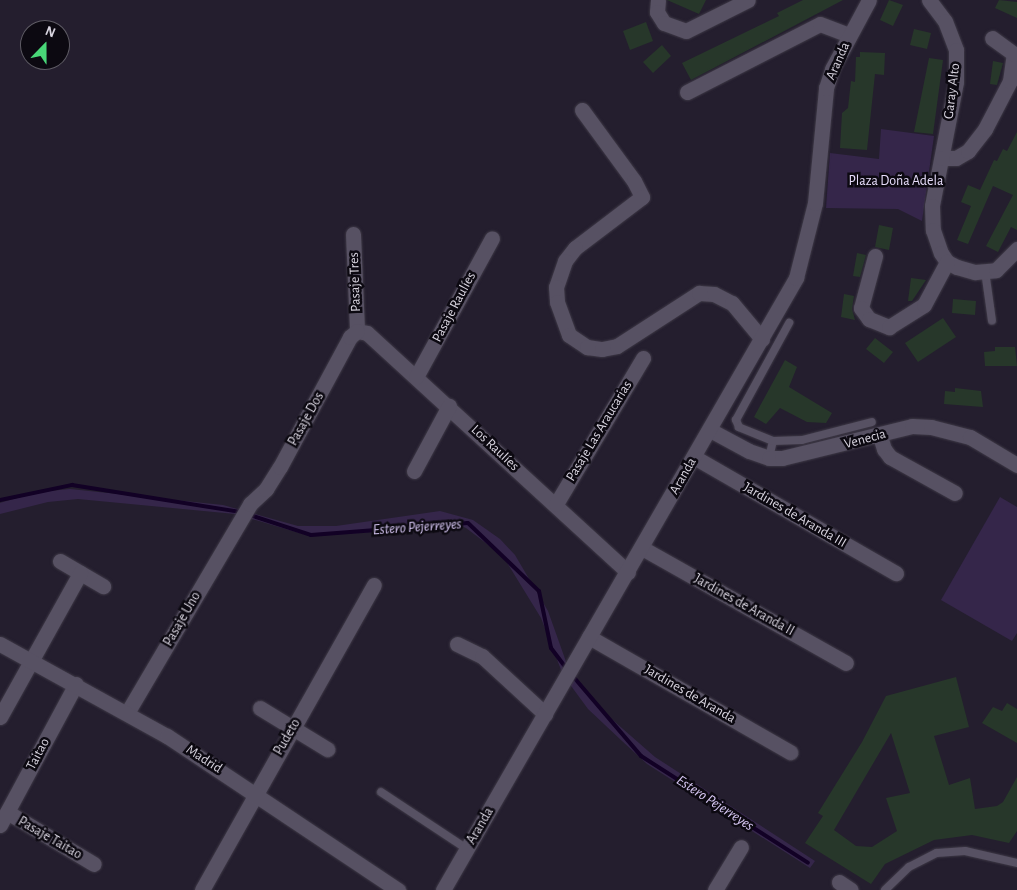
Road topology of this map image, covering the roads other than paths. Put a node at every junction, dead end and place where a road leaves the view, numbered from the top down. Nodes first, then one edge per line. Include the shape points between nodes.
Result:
1 (658, 0) edge
2 (748, 0) edge
3 (869, 0) edge
4 (929, 0) edge
5 (849, 35) junction
6 (992, 38) dead end
7 (687, 92) dead end
8 (582, 110) dead end
9 (942, 158) junction
10 (353, 234) dead end
11 (492, 238) dead end
12 (1017, 249) edge
13 (875, 256) dead end
14 (947, 262) junction
15 (985, 271) junction
16 (992, 321) dead end
17 (789, 323) dead end
18 (358, 331) junction
19 (762, 340) junction
20 (643, 358) dead end
21 (416, 377) junction
22 (449, 406) junction
23 (872, 422) dead end
24 (710, 430) junction
25 (880, 436) junction
26 (772, 441) junction
27 (694, 457) junction
28 (769, 458) junction
29 (1017, 464) edge
30 (414, 471) dead end
31 (955, 493) dead end
32 (556, 504) junction
33 (237, 526) joint
34 (642, 548) junction
35 (60, 562) dead end
36 (628, 572) junction
37 (80, 573) junction
38 (896, 573) dead end
39 (374, 585) dead end
40 (103, 586) dead end
41 (589, 637) junction
42 (0, 644) edge
43 (457, 644) dead end
44 (31, 660) junction
45 (846, 663) dead end
46 (76, 684) junction
47 (260, 708) dead end
48 (127, 713) junction
49 (545, 714) junction
50 (0, 717) edge
51 (293, 727) junction
52 (327, 749) dead end
53 (790, 752) dead end
54 (381, 792) dead end
55 (255, 793) junction
56 (3, 819) edge
57 (741, 847) dead end
58 (467, 849) junction
59 (1017, 863) edge
60 (94, 864) dead end
61 (202, 890) edge
62 (398, 890) edge
63 (443, 890) edge
64 (716, 890) edge
65 (885, 890) edge

1 - 2 street via 657,12 664,23 686,31
3 - 5 street, Aranda
4 - 9 street, Garay Alto via 945,21 956,50 956,82
5 - 7 street, Aranda via 826,24 812,26
5 - 19 street, Aranda via 826,88 815,202 806,249 796,278
6 - 9 street via 1014,54 1010,81 968,151 956,158
8 - 19 street via 642,197 575,248 558,274 556,294 569,335 587,347 617,346 699,293 714,294 732,303
9 - 14 street, Garay Alto via 932,206 933,230
10 - 18 street, Pasaje Tres
11 - 21 street, Pasaje Raulíes
12 - 15 street via 996,270
13 - 14 street via 861,308 869,319 889,327 924,305
14 - 15 street via 966,270
15 - 16 lane
17 - 26 lane via 736,420 739,427
18 - 21 street, Los Raulíes via 367,333
18 - 33 street, Pasaje Dos via 350,337 280,467
19 - 24 street, Aranda
20 - 32 street, Pasaje Las Araucarias
21 - 22 street, Los Raulíes
22 - 30 street
22 - 32 street, Los Raulíes
23 - 26 lane via 802,440
24 - 27 street, Aranda
24 - 28 street, Venecia
25 - 28 street, Venecia via 803,456
25 - 29 street, Venecia via 912,426 949,429
25 - 31 street via 890,457
26 - 28 lane
27 - 34 street, Aranda
27 - 38 street, Jardines de Aranda III
32 - 36 street, Los Raulíes
33 - 48 street, Pasaje Uno
34 - 36 street, Aranda
34 - 45 street, Jardines de Aranda II
35 - 37 street
36 - 41 street, Aranda
37 - 40 street
37 - 44 street
39 - 51 street, Pudeto
41 - 49 street, Aranda
41 - 53 street, Jardines de Aranda
42 - 44 street, Madrid
43 - 49 street via 482,656
44 - 46 street, Madrid
44 - 50 street
46 - 48 street, Madrid
46 - 56 street, Taitao
47 - 51 street
48 - 55 street, Madrid
49 - 58 street, Aranda
51 - 52 street
51 - 55 street, Pudeto
54 - 58 lane
55 - 61 street, Pudeto
55 - 62 street, Madrid
56 - 60 street, Pasaje Taitao
57 - 64 street
58 - 63 street, Aranda
59 - 65 lane via 965,851 937,853 909,867

